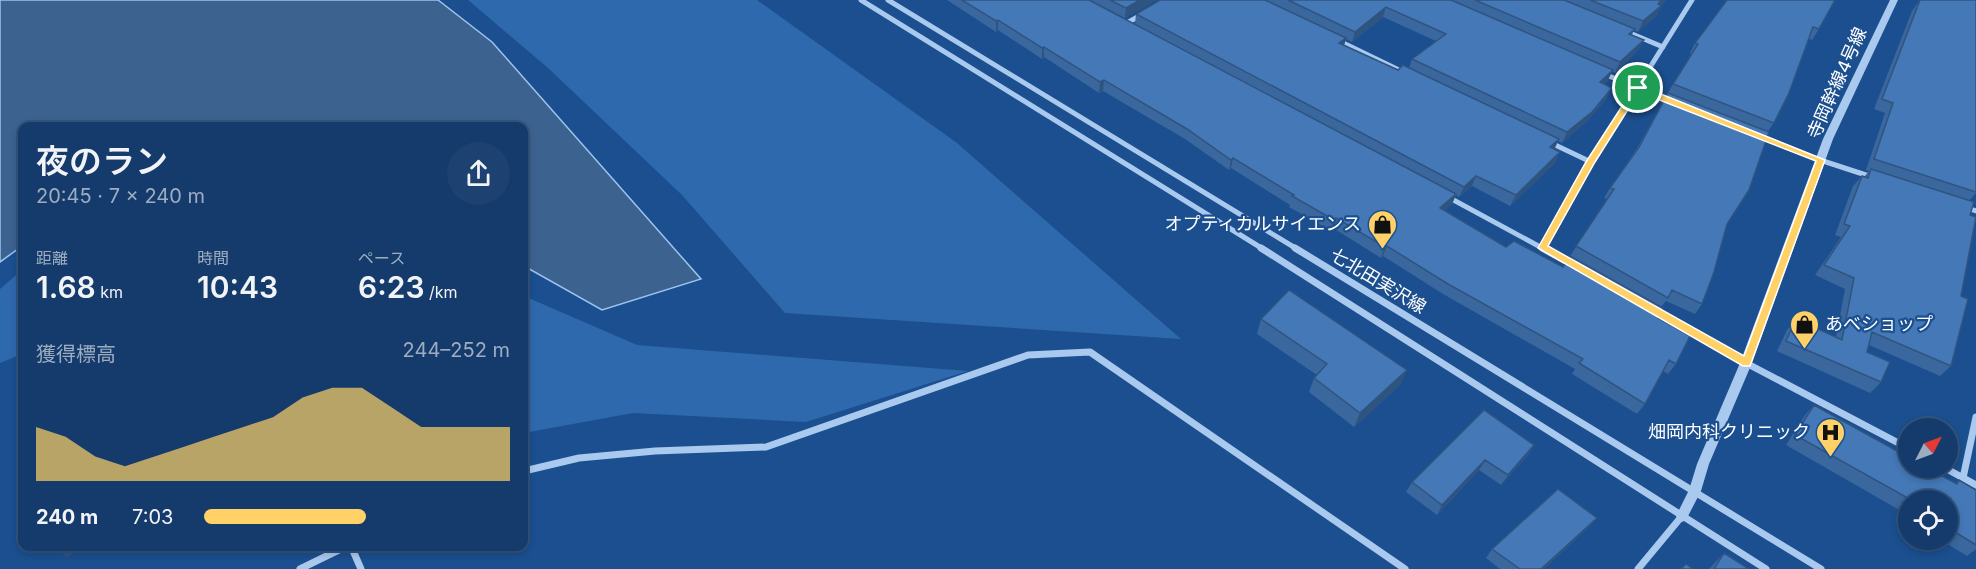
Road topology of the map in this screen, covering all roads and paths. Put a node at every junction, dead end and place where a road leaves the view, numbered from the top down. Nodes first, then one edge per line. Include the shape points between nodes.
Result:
1 (861, 0) edge
2 (888, 0) edge
3 (1692, 0) edge
4 (1894, 0) edge
5 (1146, 12) edge
6 (1116, 20) edge
7 (1125, 24) junction
8 (1136, 30) edge
9 (1621, 30) edge
10 (1327, 35) edge
11 (1663, 47) junction
12 (1597, 71) edge
13 (1411, 76) edge
14 (1638, 88) junction
15 (1678, 104) edge
16 (1750, 132) edge
17 (1548, 142) edge
18 (1820, 160) junction
19 (1591, 162) junction
20 (1878, 179) edge
21 (1438, 192) edge
22 (1954, 204) edge
23 (1976, 211) edge
24 (1543, 248) junction
25 (1583, 271) edge
26 (1644, 305) edge
27 (1746, 363) junction
28 (1976, 417) edge
29 (1898, 443) edge
30 (528, 470) edge
31 (1958, 475) edge
32 (1963, 478) junction
33 (1976, 484) edge
34 (1695, 491) junction
35 (1682, 516) junction
36 (338, 551) edge
37 (352, 551) edge
38 (300, 569) edge
39 (361, 569) edge
40 (1404, 569) edge
41 (1638, 569) edge
42 (1766, 569) edge
43 (1821, 569) edge

1 - 35 street via 1236,232
2 - 34 street, 七北田実沢線
3 - 11 street
4 - 18 street, 寺岡幹線4号線
5 - 7 street
6 - 7 street
7 - 8 street
9 - 11 street
10 - 13 street
11 - 14 street
12 - 14 street
14 - 15 street
14 - 19 street
16 - 18 street
17 - 19 street
18 - 20 street
18 - 27 street, 寺岡幹線4号線
19 - 24 street
21 - 24 street
22 - 23 street
24 - 25 street
26 - 27 street
27 - 29 street
27 - 34 street, 寺岡幹線4号線
28 - 32 street
30 - 40 street via 579,458 766,447 1028,355 1090,352
31 - 32 street
32 - 33 street
34 - 35 street, 寺岡幹線4号線
34 - 43 street, 七北田実沢線
35 - 41 street
35 - 42 street
36 - 38 street
37 - 39 street

